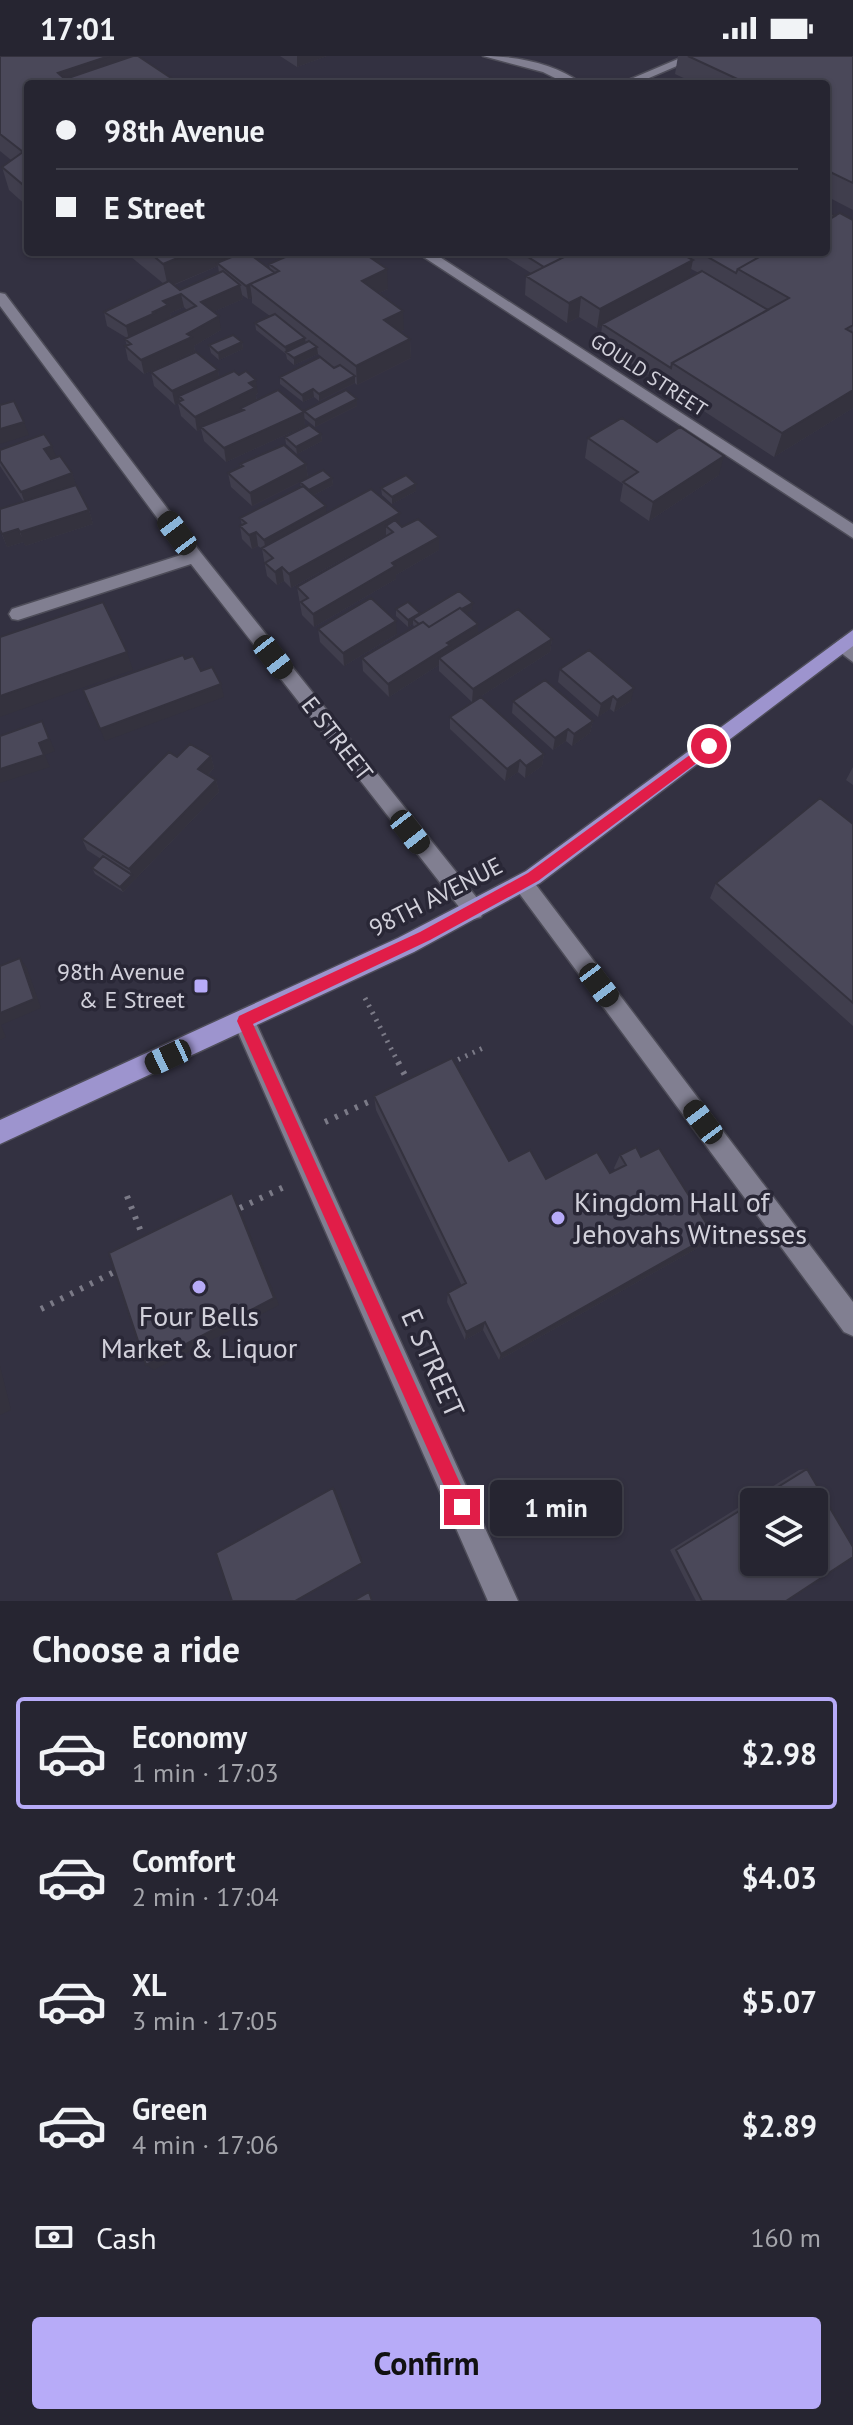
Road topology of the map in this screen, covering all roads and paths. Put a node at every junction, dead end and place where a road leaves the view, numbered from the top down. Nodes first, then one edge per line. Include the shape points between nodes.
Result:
1 (488, 56) edge
2 (695, 56) edge
3 (568, 80) edge
4 (635, 80) edge
5 (429, 256) edge
6 (0, 297) edge
7 (853, 532) edge
8 (195, 557) junction
9 (18, 614) dead end
10 (849, 646) edge
11 (523, 883) junction
12 (474, 910) junction
13 (351, 971) junction
14 (244, 1021) junction
15 (483, 1048) dead end
16 (446, 1065) edge
17 (421, 1077) edge
18 (409, 1083) junction
19 (396, 1089) edge
20 (383, 1095) edge
21 (0, 1132) edge
22 (295, 1136) junction
23 (311, 1173) junction
24 (127, 1196) dead end
25 (240, 1208) edge
26 (147, 1247) edge
27 (120, 1269) edge
28 (41, 1309) dead end
29 (853, 1323) edge
30 (503, 1601) edge

1 - 3 street via 547,69
2 - 4 street
5 - 7 street, GOULD STREET
6 - 8 street, E STREET
8 - 9 street
8 - 12 street, E STREET
10 - 11 main road, 98TH AVENUE
11 - 12 main road, 98TH AVENUE
11 - 29 street
12 - 13 main road, 98TH AVENUE
13 - 14 main road, 98TH AVENUE
13 - 18 path
14 - 21 main road, 98TH AVENUE
14 - 22 street, E STREET
15 - 16 path
17 - 18 path
18 - 19 path
20 - 22 path
22 - 23 street, E STREET
23 - 25 path
23 - 30 street, E STREET
24 - 26 path
27 - 28 path

